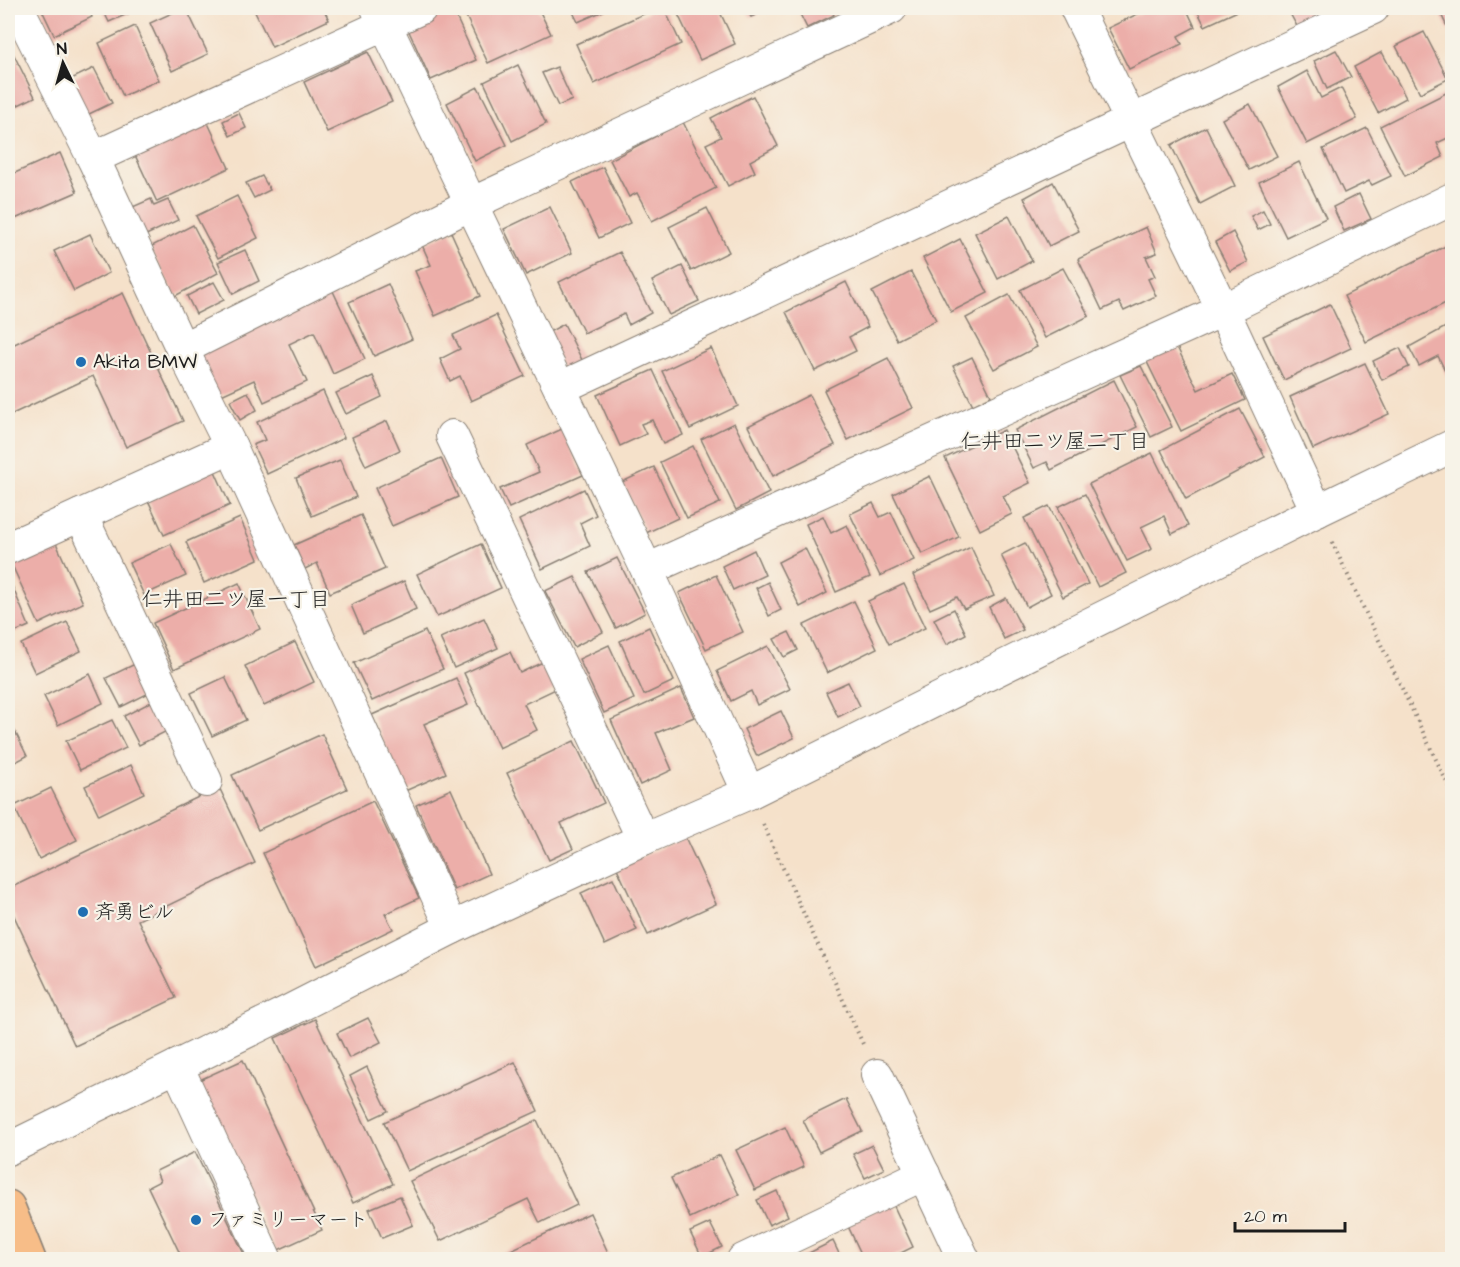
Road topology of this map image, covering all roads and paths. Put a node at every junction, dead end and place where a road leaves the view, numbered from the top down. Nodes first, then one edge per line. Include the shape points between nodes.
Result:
1 (18, 8) edge
2 (420, 8) edge
3 (891, 8) edge
4 (1076, 8) edge
5 (1373, 8) edge
6 (381, 16) edge
7 (1131, 122) junction
8 (93, 158) junction
9 (1452, 199) edge
10 (471, 204) junction
11 (1223, 310) junction
12 (182, 349) junction
13 (560, 388) junction
14 (452, 436) dead end
15 (1452, 446) edge
16 (231, 447) junction
17 (1317, 511) junction
18 (81, 516) junction
19 (8, 548) edge
20 (647, 570) junction
21 (206, 781) dead end
22 (750, 793) junction
23 (1452, 793) edge
24 (642, 839) junction
25 (452, 928) junction
26 (177, 1066) junction
27 (877, 1075) joint
28 (8, 1149) edge
29 (924, 1174) junction
30 (8, 1207) edge
31 (29, 1260) edge
32 (266, 1260) edge
33 (743, 1260) edge
34 (964, 1260) edge

1 - 8 street
2 - 6 street
3 - 10 street
4 - 7 street
5 - 7 street
6 - 8 street
6 - 10 street
7 - 11 street
7 - 13 street
8 - 12 street
9 - 11 street
10 - 12 street
10 - 13 street
11 - 17 street
11 - 20 street
12 - 16 street
13 - 20 street
14 - 24 street
15 - 17 street
16 - 18 street
16 - 25 street
17 - 22 street
17 - 23 path
18 - 19 street
18 - 21 street
20 - 22 street
22 - 24 street
22 - 27 path
24 - 25 street
25 - 26 street
26 - 28 street
26 - 32 street
27 - 29 street
29 - 33 street
29 - 34 street
30 - 31 highway

